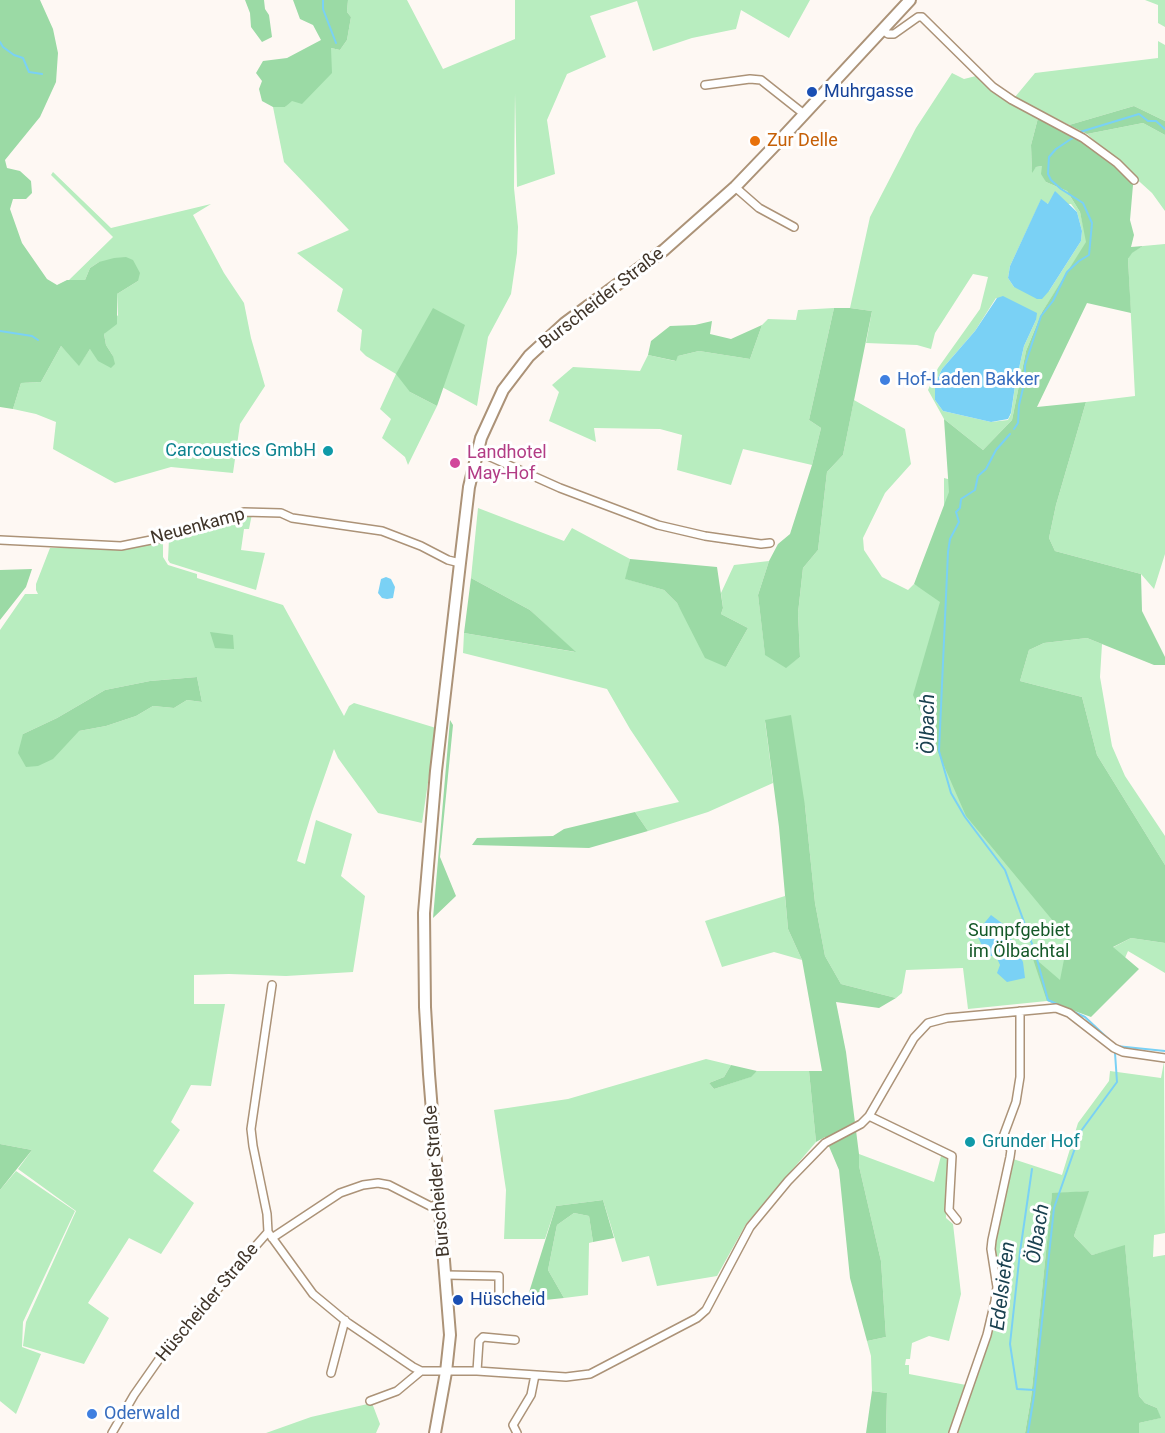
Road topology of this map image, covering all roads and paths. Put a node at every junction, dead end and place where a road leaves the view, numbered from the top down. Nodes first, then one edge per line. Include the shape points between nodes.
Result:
1 (910, 0) edge
2 (882, 29) junction
3 (705, 85) dead end
4 (804, 114) junction
5 (1134, 180) dead end
6 (735, 187) junction
7 (794, 227) dead end
8 (477, 451) junction
9 (0, 540) edge
10 (770, 543) dead end
11 (460, 563) junction
12 (272, 985) dead end
13 (1020, 1011) junction
14 (1165, 1058) edge
15 (869, 1116) junction
16 (439, 1206) junction
17 (957, 1220) dead end
18 (270, 1235) junction
19 (446, 1275) junction
20 (499, 1298) dead end
21 (345, 1320) junction
22 (515, 1340) dead end
23 (422, 1371) junction
24 (477, 1371) junction
25 (446, 1372) junction
26 (331, 1373) dead end
27 (536, 1375) junction
28 (370, 1401) dead end
29 (112, 1433) edge
30 (435, 1433) edge
31 (518, 1433) edge
32 (953, 1433) edge

1 - 2 main road, Burscheider Straße
2 - 4 main road, Burscheider Straße
2 - 5 street via 894,34 922,17 993,87 1083,138
3 - 4 street via 761,80
4 - 6 main road, Burscheider Straße
6 - 7 street via 759,208
6 - 8 main road, Burscheider Straße via 664,250 565,324 530,356 500,395
8 - 10 street via 658,525 705,536
8 - 11 main road, Burscheider Straße
9 - 11 street, Neuenkamp via 122,546 166,537 244,512 281,513 381,531
11 - 16 main road, Burscheider Straße via 424,927 425,1007
12 - 18 street, Hüscheider Straße via 251,1129
13 - 14 street via 1062,1009 1114,1048
13 - 15 street via 947,1018 923,1026
13 - 32 street via 1020,1077 1003,1137 1011,1150 991,1249 997,1287 995,1301
15 - 17 street via 952,1156 949,1210
15 - 27 street via 830,1139 788,1181 750,1227 706,1310 697,1318 590,1374
16 - 18 street via 430,1206 389,1185 363,1185 339,1193
16 - 19 main road, Burscheider Straße
18 - 21 street via 313,1294
18 - 29 street, Hüscheider Straße via 162,1355
19 - 20 street via 499,1276
19 - 25 main road, Burscheider Straße via 450,1335
21 - 23 street
21 - 26 street
22 - 24 street via 483,1337 479,1341
23 - 25 street
23 - 28 street via 396,1390
24 - 25 street
24 - 27 street
25 - 30 main road, Burscheider Straße
27 - 31 street via 531,1395 513,1425

